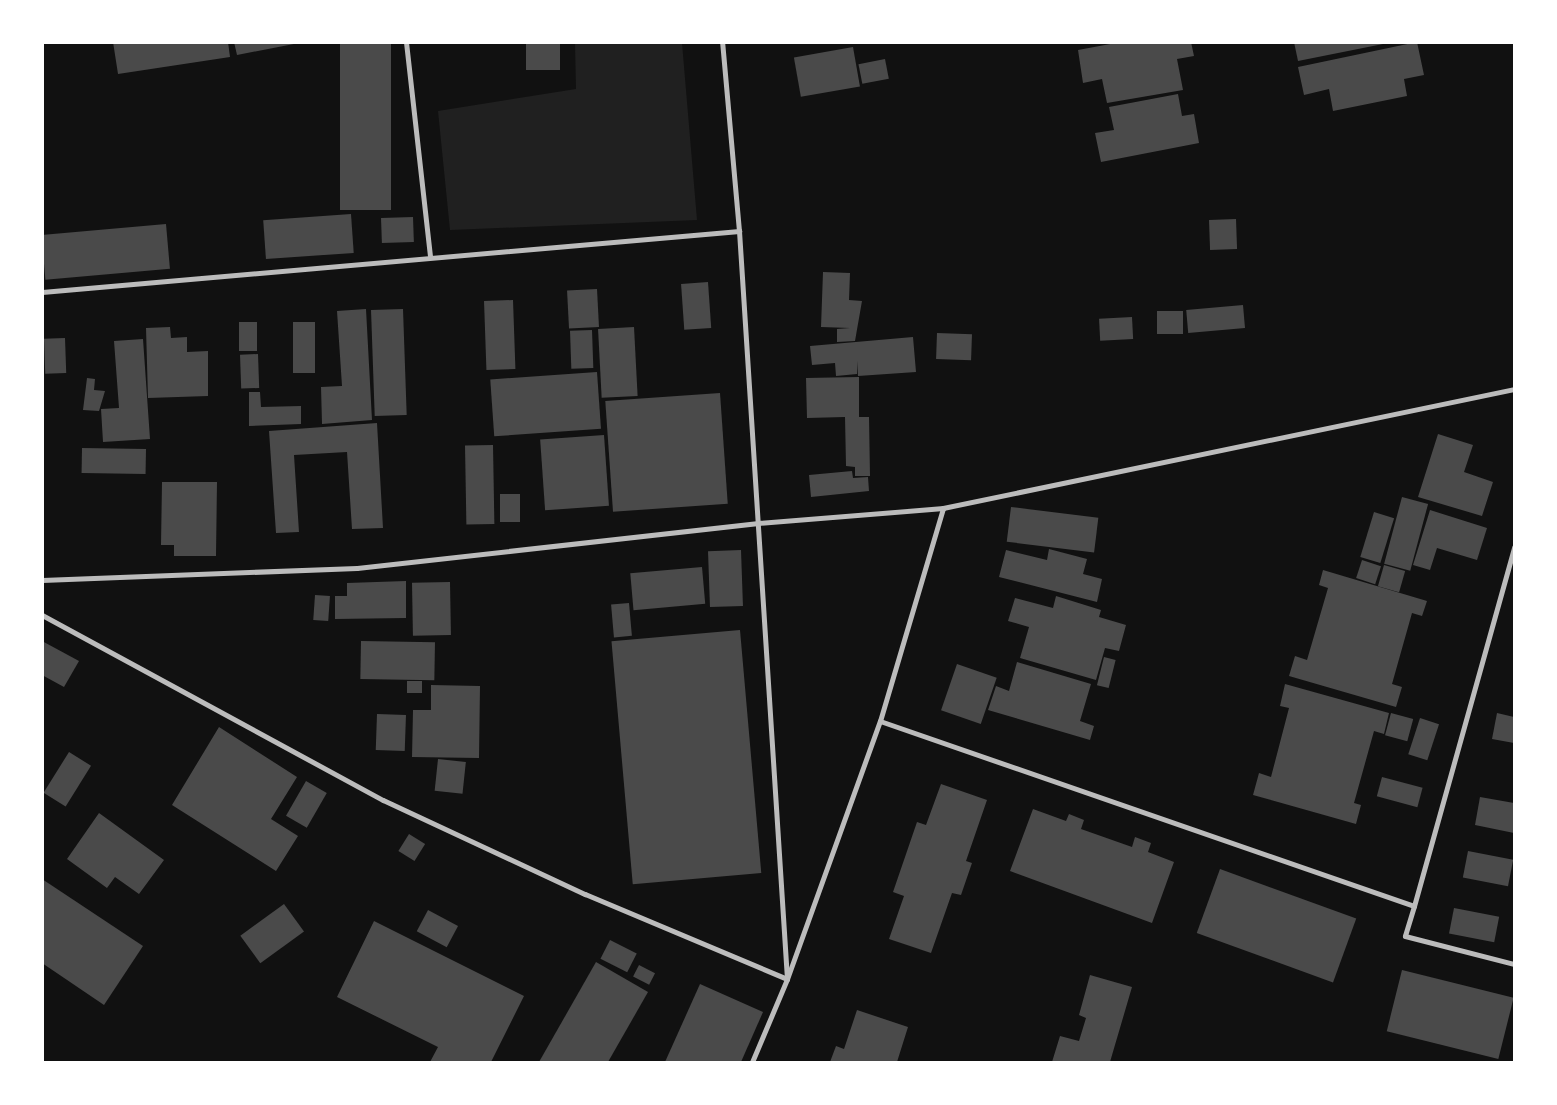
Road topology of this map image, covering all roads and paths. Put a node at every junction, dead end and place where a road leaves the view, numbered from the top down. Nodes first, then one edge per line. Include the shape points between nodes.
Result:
1 (406, 42) edge
2 (722, 42) edge
3 (739, 231) junction
4 (430, 256) junction
5 (42, 292) edge
6 (1514, 389) edge
7 (943, 508) junction
8 (758, 523) junction
9 (1514, 547) edge
10 (42, 580) edge
11 (42, 615) edge
12 (880, 721) junction
13 (1414, 906) junction
14 (1514, 964) edge
15 (787, 979) junction
16 (752, 1062) edge

1 - 4 street
2 - 3 street
3 - 4 street
3 - 8 street
4 - 5 street
6 - 7 street
7 - 8 street
7 - 12 street
8 - 10 street via 357,568
8 - 15 street
9 - 13 street
11 - 15 street via 383,800 585,894
12 - 13 street
12 - 15 street
13 - 14 street via 1405,936
15 - 16 street

